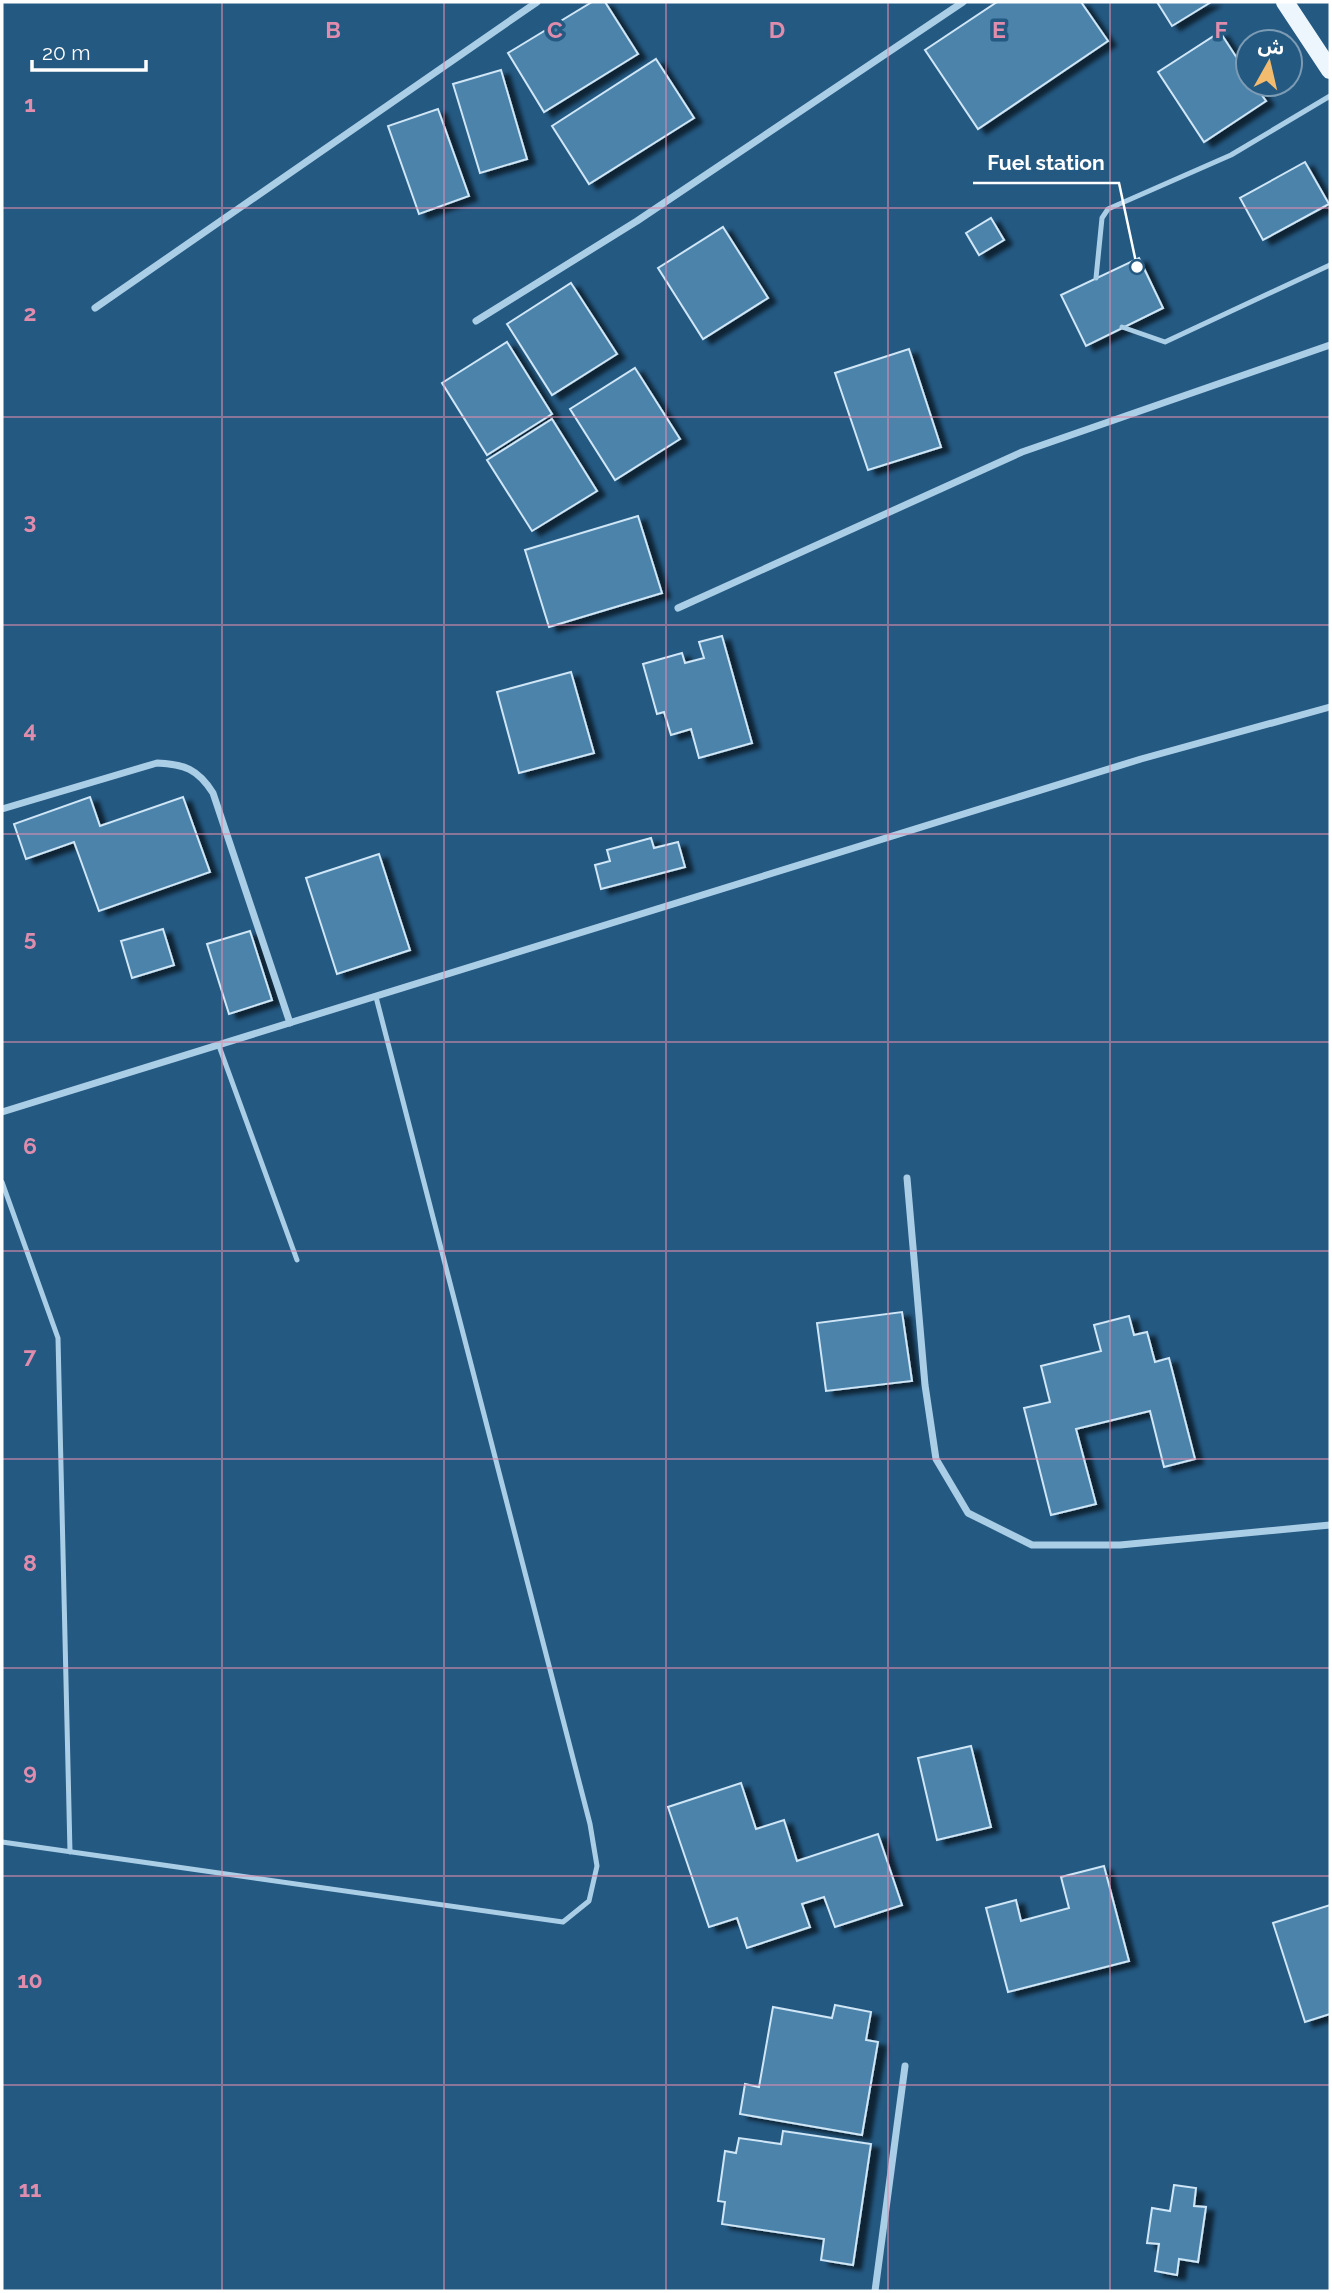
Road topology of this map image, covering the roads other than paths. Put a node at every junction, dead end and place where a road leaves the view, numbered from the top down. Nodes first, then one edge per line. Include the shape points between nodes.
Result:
1 (537, 2) edge
2 (963, 2) edge
3 (1285, 2) edge
4 (1330, 70) edge
5 (1330, 96) edge
6 (1330, 265) edge
7 (1096, 278) dead end
8 (95, 308) dead end
9 (476, 321) dead end
10 (1122, 327) dead end
11 (1330, 345) edge
12 (678, 608) dead end
13 (1330, 707) edge
14 (2, 809) edge
15 (376, 997) junction
16 (290, 1023) junction
17 (219, 1046) junction
18 (2, 1112) edge
19 (908, 1178) dead end
20 (2, 1182) edge
21 (296, 1260) dead end
22 (1330, 1525) edge
23 (2, 1842) edge
24 (70, 1852) junction
25 (905, 2066) dead end
26 (875, 2291) edge

1 - 8 street
2 - 9 street via 637,221
3 - 4 main road
5 - 7 lane via 1231,155 1108,209 1099,235
6 - 10 lane via 1165,342
11 - 12 street via 1022,452
13 - 15 street via 1141,759
14 - 16 street via 157,763 183,764 203,776 213,793
15 - 16 street
15 - 24 lane via 590,1824 597,1866 589,1901 563,1922
16 - 17 street
17 - 18 street
17 - 21 lane
19 - 22 street via 925,1385 936,1459 968,1513 1032,1545 1120,1545
20 - 24 lane via 58,1338
23 - 24 lane
25 - 26 street

